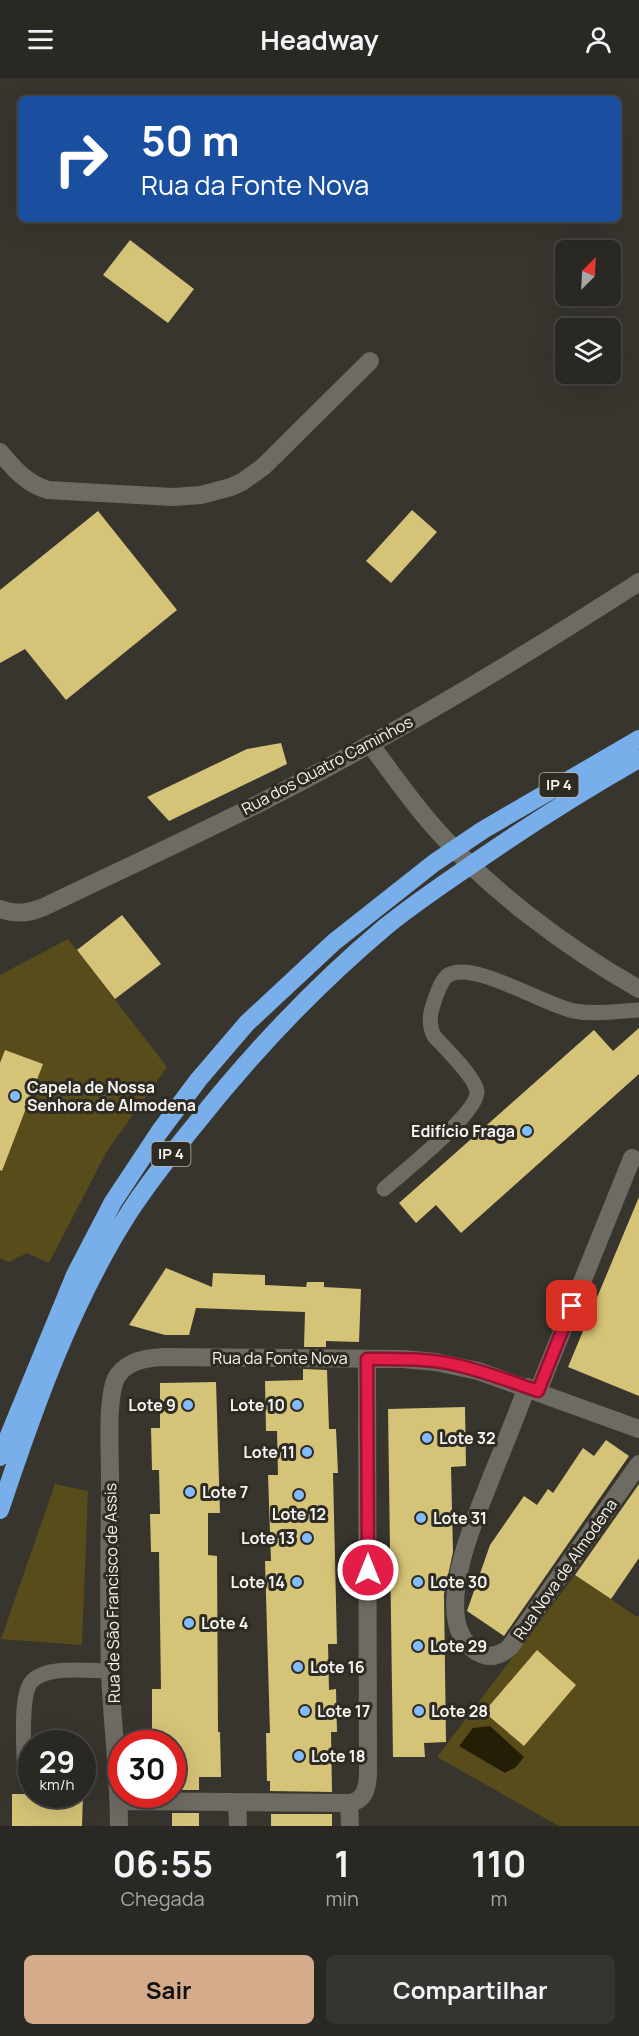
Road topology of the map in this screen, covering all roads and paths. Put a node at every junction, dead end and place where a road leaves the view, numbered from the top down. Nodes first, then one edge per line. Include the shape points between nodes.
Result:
1 (370, 361) dead end
2 (0, 452) edge
3 (639, 582) edge
4 (639, 739) edge
5 (370, 744) junction
6 (639, 759) edge
7 (0, 910) edge
8 (639, 989) edge
9 (639, 1010) edge
10 (632, 1158) dead end
11 (384, 1189) dead end
12 (367, 1359) junction
13 (127, 1366) joint
14 (532, 1389) junction
15 (639, 1429) edge
16 (0, 1457) edge
17 (639, 1464) edge
18 (0, 1510) edge
19 (110, 1671) junction
20 (24, 1730) edge
21 (114, 1730) edge
22 (186, 1802) edge
23 (237, 1802) junction
24 (350, 1803) junction
25 (119, 1808) edge
26 (119, 1826) edge
27 (238, 1826) edge
28 (350, 1826) edge

1 - 2 street via 263,467 242,482 217,492 173,497 48,490 25,479
3 - 5 street, Rua dos Quatro Caminhos
4 - 16 highway, IP 4 via 434,863 334,942 248,1023 199,1079 113,1202 75,1275
5 - 7 street, Rua dos Quatro Caminhos via 44,907 19,914
5 - 8 street via 436,829 481,873 591,960
6 - 18 highway, IP 4 via 496,848 385,928 316,989 226,1084 136,1203 90,1284 49,1372
9 - 11 lane via 574,1011 483,975 461,971 447,977 431,1011 430,1029 470,1078 476,1098 464,1116
10 - 14 street, Rua Nova de Almodena
12 - 13 street, Rua da Fonte Nova via 163,1357 142,1359
12 - 14 street, Rua da Fonte Nova via 451,1364
12 - 24 street via 368,1761 366,1790 360,1800
13 - 19 street, Rua de São Francisco de Assis via 117,1376 111,1403
14 - 15 street, Rua da Fonte Nova
14 - 17 street, Rua Nova de Almodena via 469,1534 459,1572 456,1619 463,1640 477,1652 495,1656 510,1647
19 - 20 lane via 58,1671 32,1682 24,1711
19 - 21 street, Rua de São Francisco de Assis
22 - 23 street
23 - 24 street
23 - 27 street
24 - 28 street
25 - 26 street, Rua de São Francisco de Assis

